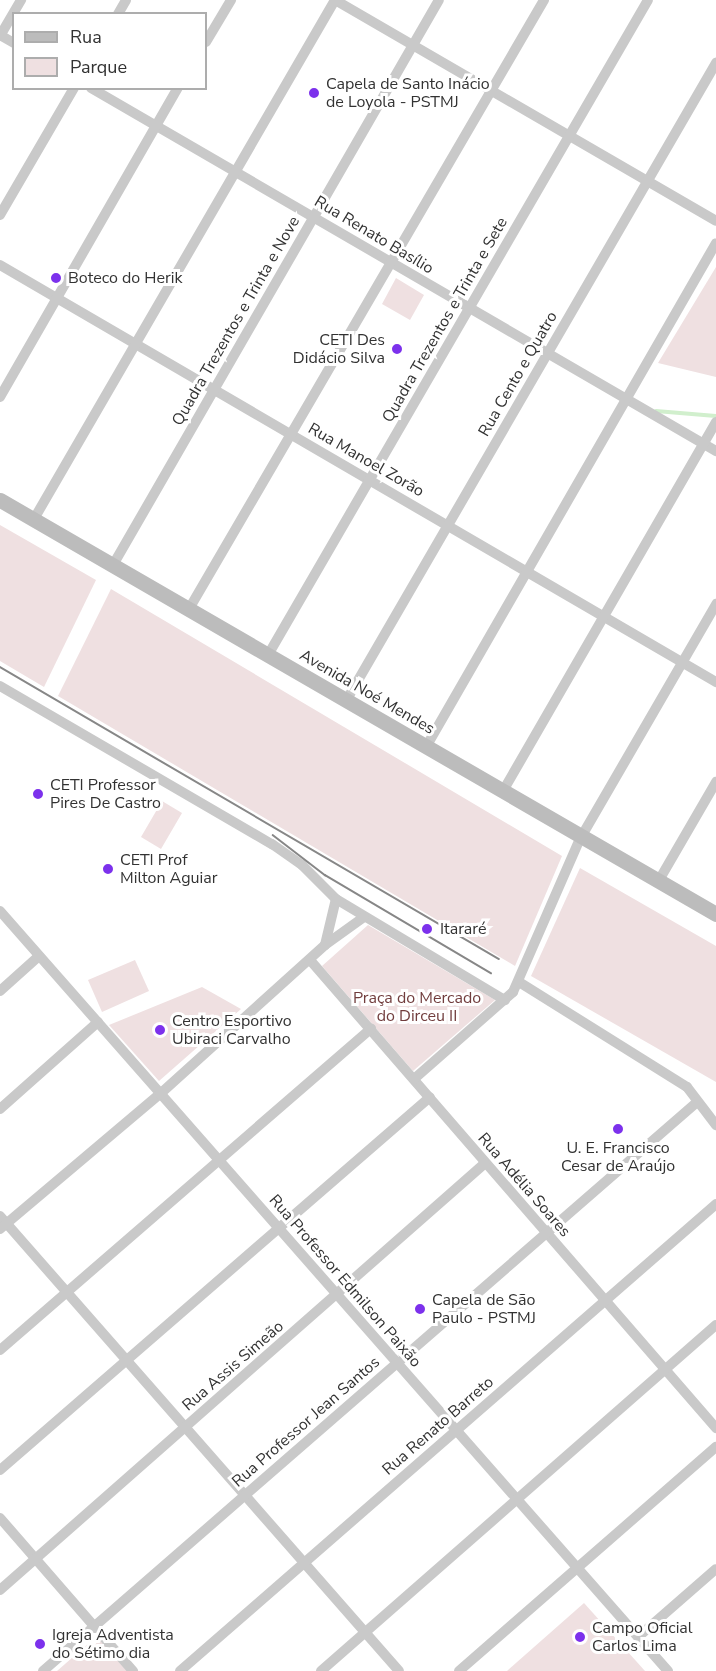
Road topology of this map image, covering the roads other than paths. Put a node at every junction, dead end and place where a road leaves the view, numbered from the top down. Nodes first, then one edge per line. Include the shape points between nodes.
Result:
1 (231, 0) edge
2 (335, 0) edge
3 (439, 0) edge
4 (544, 0) edge
5 (648, 0) edge
6 (12, 15) edge
7 (0, 36) edge
8 (207, 40) edge
9 (412, 46) junction
10 (716, 63) edge
11 (73, 90) edge
12 (94, 90) edge
13 (177, 90) edge
14 (492, 90) junction
15 (156, 126) junction
16 (569, 136) junction
17 (236, 171) junction
18 (647, 182) junction
19 (0, 215) edge
20 (314, 217) junction
21 (716, 221) edge
22 (716, 243) edge
23 (391, 263) junction
24 (0, 265) edge
25 (58, 299) junction
26 (468, 308) junction
27 (135, 343) junction
28 (548, 354) junction
29 (214, 389) junction
30 (0, 397) edge
31 (627, 398) junction
32 (716, 422) edge
33 (292, 434) junction
34 (704, 444) junction
35 (716, 451) edge
36 (369, 479) junction
37 (0, 500) edge
38 (34, 519) junction
39 (448, 526) junction
40 (114, 565) junction
41 (527, 570) junction
42 (716, 604) edge
43 (189, 609) junction
44 (604, 616) junction
45 (268, 655) junction
46 (682, 662) junction
47 (716, 682) edge
48 (0, 686) edge
49 (346, 701) junction
50 (426, 747) junction
51 (716, 782) edge
52 (503, 791) junction
53 (580, 838) junction
54 (658, 882) junction
55 (336, 899) junction
56 (0, 911) edge
57 (716, 914) edge
58 (364, 916) junction
59 (326, 945) junction
60 (39, 956) junction
61 (310, 960) junction
62 (519, 982) junction
63 (0, 991) edge
64 (505, 1000) junction
65 (98, 1022) junction
66 (371, 1029) junction
67 (414, 1079) junction
68 (160, 1094) junction
69 (430, 1097) junction
70 (697, 1102) junction
71 (0, 1109) edge
72 (716, 1125) edge
73 (219, 1161) junction
74 (484, 1164) junction
75 (716, 1204) edge
76 (2, 1223) edge
77 (278, 1228) junction
78 (546, 1234) junction
79 (67, 1292) junction
80 (337, 1294) junction
81 (605, 1301) junction
82 (716, 1325) edge
83 (0, 1350) edge
84 (126, 1360) junction
85 (397, 1363) junction
86 (665, 1370) junction
87 (186, 1428) junction
88 (716, 1428) edge
89 (456, 1430) junction
90 (716, 1446) edge
91 (0, 1470) edge
92 (245, 1495) junction
93 (517, 1499) junction
94 (0, 1518) edge
95 (35, 1558) junction
96 (304, 1563) junction
97 (577, 1568) junction
98 (716, 1569) edge
99 (0, 1590) edge
100 (95, 1626) junction
101 (365, 1632) junction
102 (638, 1637) junction
103 (44, 1671) edge
104 (133, 1671) edge
105 (180, 1671) edge
106 (321, 1671) edge
107 (399, 1671) edge
108 (459, 1671) edge
109 (668, 1671) edge

1 - 8 street
2 - 9 street
2 - 17 street
3 - 9 street, Quadra Trezentos e Trinta e Nove
4 - 14 street
5 - 16 street, Quadra Trezentos e Trinta e Sete
6 - 7 street
9 - 14 street
9 - 20 street, Quadra Trezentos e Trinta e Nove
10 - 18 street, Rua Cento e Quatro
11 - 19 street
12 - 15 street, Rua Renato Basílio
13 - 15 street
14 - 16 street
14 - 23 street
15 - 17 street, Rua Renato Basílio
15 - 25 street
16 - 18 street
16 - 26 street, Quadra Trezentos e Trinta e Sete
17 - 20 street, Rua Renato Basílio
17 - 27 street
18 - 21 street
18 - 28 street, Rua Cento e Quatro
20 - 23 street, Rua Renato Basílio
20 - 29 street, Quadra Trezentos e Trinta e Nove
22 - 31 street
23 - 26 street, Rua Renato Basílio
23 - 33 street
24 - 25 street, Rua Manoel Zorão
25 - 27 street, Rua Manoel Zorão
25 - 30 street
26 - 28 street, Rua Renato Basílio
26 - 36 street, Quadra Trezentos e Trinta e Sete
27 - 29 street, Rua Manoel Zorão
27 - 38 street
28 - 31 street, Rua Renato Basílio
28 - 39 street, Rua Cento e Quatro
29 - 33 street, Rua Manoel Zorão
29 - 40 street, Quadra Trezentos e Trinta e Nove
31 - 34 street, Rua Renato Basílio
31 - 41 street
32 - 34 street
33 - 36 street, Rua Manoel Zorão
33 - 43 street
34 - 35 street, Rua Renato Basílio
34 - 44 street
36 - 39 street, Rua Manoel Zorão
36 - 45 street, Quadra Trezentos e Trinta e Sete
37 - 38 main road, Avenida Noé Mendes
38 - 40 main road, Avenida Noé Mendes
39 - 41 street, Rua Manoel Zorão
39 - 49 street, Rua Cento e Quatro
40 - 43 main road, Avenida Noé Mendes
41 - 44 street, Rua Manoel Zorão
41 - 50 street
42 - 46 street
43 - 45 main road, Avenida Noé Mendes
44 - 46 street, Rua Manoel Zorão
44 - 52 street
45 - 49 main road, Avenida Noé Mendes
46 - 47 street, Rua Manoel Zorão
46 - 53 street
48 - 55 street via 273,844 302,865
49 - 50 main road, Avenida Noé Mendes
50 - 52 main road, Avenida Noé Mendes
51 - 54 street
52 - 53 main road, Avenida Noé Mendes
53 - 54 main road, Avenida Noé Mendes
53 - 62 street
54 - 57 main road, Avenida Noé Mendes
55 - 58 street
55 - 59 street
56 - 60 street, Rua Professor Edmilson Paixão
58 - 59 street
58 - 64 street
59 - 61 street
60 - 63 street
60 - 65 street, Rua Professor Edmilson Paixão
61 - 66 street, Rua Adélia Soares
61 - 68 street
62 - 64 street
62 - 70 street via 673,1077 691,1090
64 - 67 street
65 - 68 street, Rua Professor Edmilson Paixão
65 - 71 street
66 - 67 street, Rua Adélia Soares
66 - 73 street
67 - 69 street, Rua Adélia Soares
68 - 73 street, Rua Professor Edmilson Paixão
68 - 76 street
69 - 74 street, Rua Adélia Soares
69 - 77 street
70 - 72 street
70 - 78 street, Rua Professor Jean Santos
73 - 77 street, Rua Professor Edmilson Paixão
73 - 79 street
74 - 78 street, Rua Adélia Soares
74 - 80 street, Rua Assis Simeão
75 - 81 street, Rua Renato Barreto
76 - 79 street
77 - 80 street, Rua Professor Edmilson Paixão
77 - 84 street
78 - 81 street, Rua Adélia Soares
78 - 85 street, Rua Professor Jean Santos
79 - 83 street
79 - 84 street
80 - 85 street, Rua Professor Edmilson Paixão
80 - 87 street, Rua Assis Simeão
81 - 86 street, Rua Adélia Soares
81 - 89 street, Rua Renato Barreto
82 - 86 street
84 - 87 street
84 - 91 street
85 - 89 street, Rua Professor Edmilson Paixão
85 - 92 street, Rua Professor Jean Santos
86 - 88 street, Rua Adélia Soares
86 - 93 street
87 - 92 street
87 - 95 street, Rua Assis Simeão
89 - 93 street, Rua Professor Edmilson Paixão
89 - 96 street, Rua Renato Barreto
90 - 97 street
92 - 96 street
92 - 100 street, Rua Professor Jean Santos
93 - 97 street, Rua Professor Edmilson Paixão
93 - 101 street
94 - 95 street
95 - 99 street, Rua Assis Simeão
95 - 100 street
96 - 101 street
96 - 105 street, Rua Renato Barreto
97 - 102 street, Rua Professor Edmilson Paixão
97 - 108 street
98 - 102 street
100 - 103 street, Rua Professor Jean Santos
100 - 104 street
101 - 106 street
101 - 107 street
102 - 109 street, Rua Professor Edmilson Paixão

